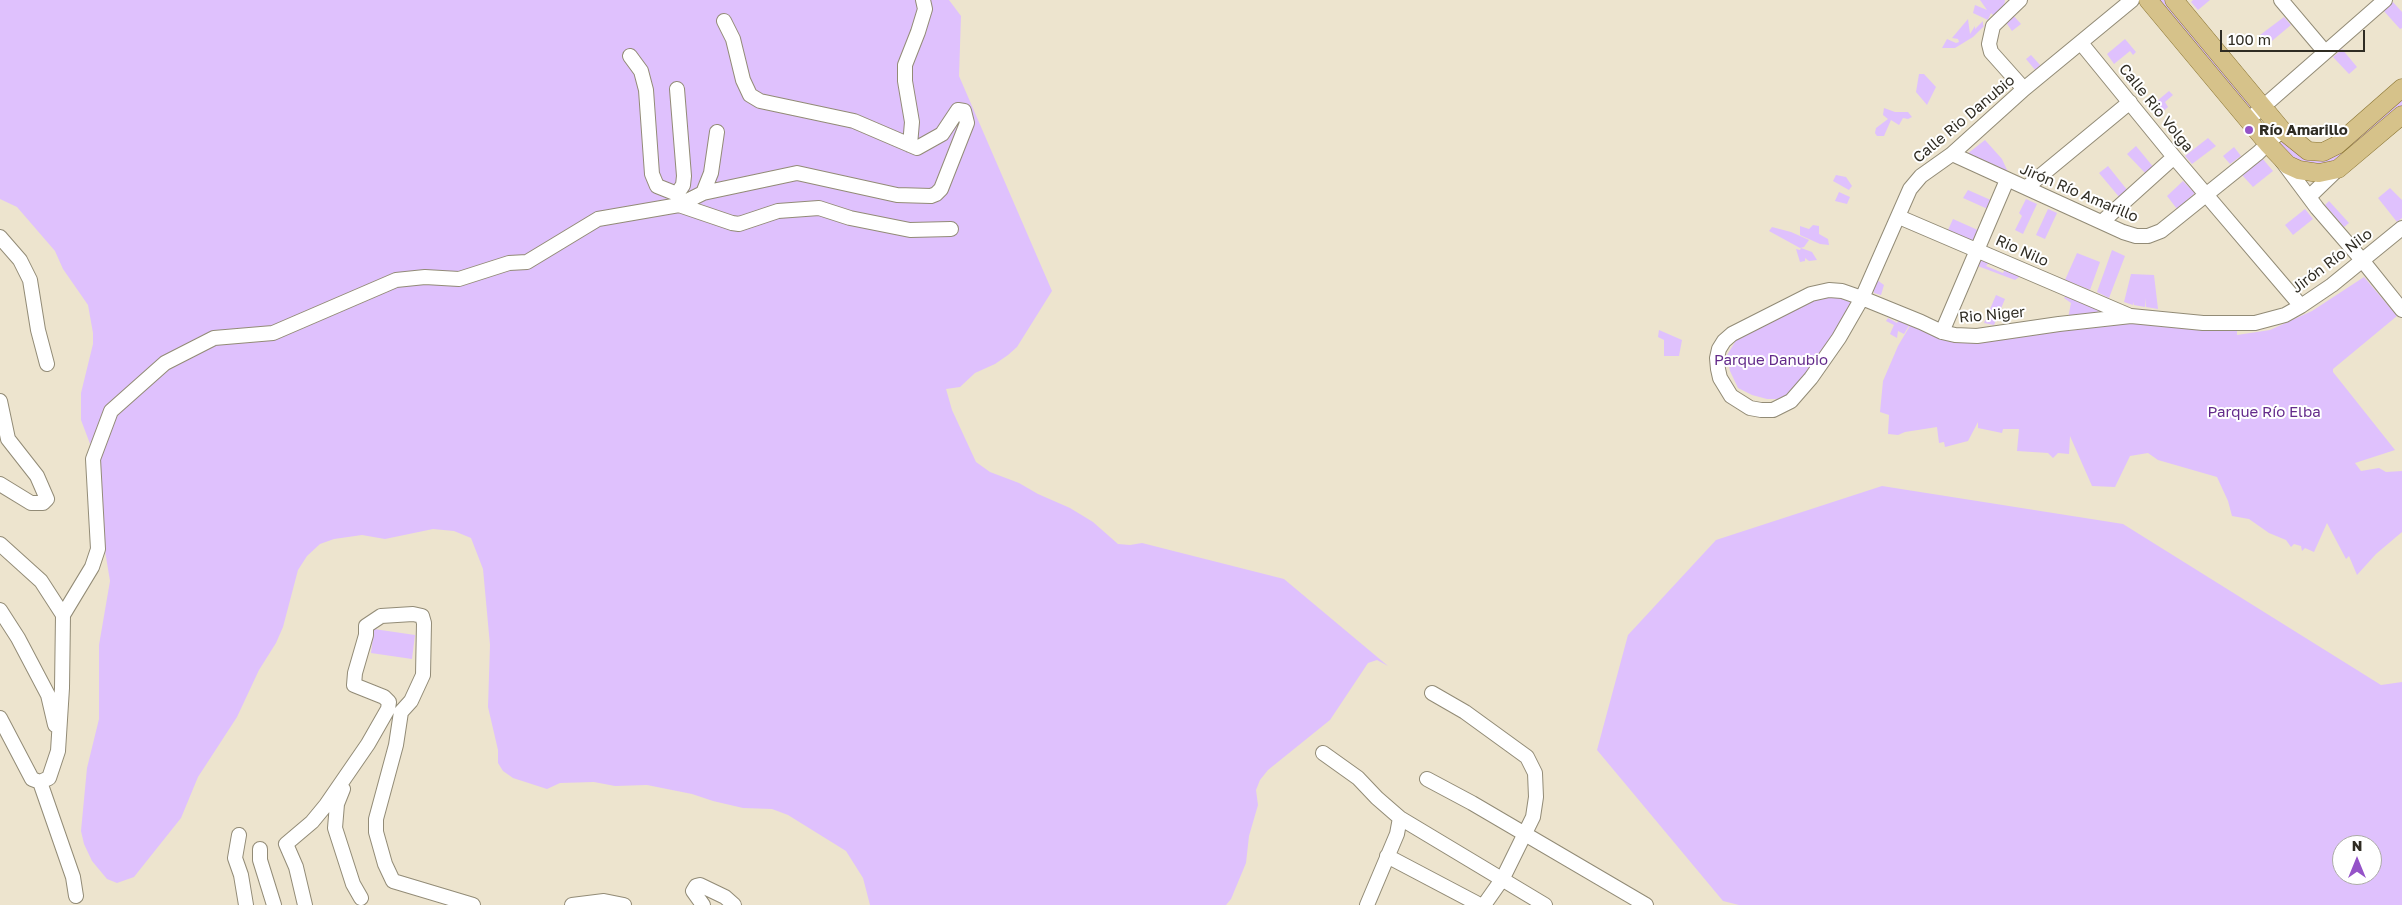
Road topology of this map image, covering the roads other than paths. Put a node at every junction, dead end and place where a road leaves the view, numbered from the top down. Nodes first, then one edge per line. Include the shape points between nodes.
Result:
1 (923, 0) edge
2 (2020, 0) edge
3 (2132, 0) edge
4 (2148, 0) edge
5 (2174, 0) edge
6 (2281, 0) edge
7 (2377, 3) edge
8 (724, 21) dead end
9 (2081, 43) junction
10 (2325, 52) junction
11 (630, 56) dead end
12 (2402, 88) edge
13 (677, 89) dead end
14 (2024, 89) junction
15 (2130, 102) junction
16 (2263, 106) junction
17 (2402, 115) edge
18 (2248, 120) junction
19 (2282, 130) junction
20 (717, 132) dead end
21 (2268, 144) junction
22 (910, 145) junction
23 (1952, 154) junction
24 (2280, 157) junction
25 (2174, 158) junction
26 (2338, 169) junction
27 (2007, 180) junction
28 (2027, 187) junction
29 (704, 193) junction
30 (2206, 194) junction
31 (2309, 196) junction
32 (678, 200) junction
33 (1899, 217) junction
34 (2103, 221) junction
35 (2402, 228) edge
36 (951, 229) dead end
37 (0, 237) edge
38 (1977, 250) junction
39 (2362, 260) junction
40 (1862, 298) junction
41 (2301, 306) junction
42 (2402, 310) edge
43 (2131, 316) junction
44 (1942, 332) junction
45 (47, 364) dead end
46 (0, 400) edge
47 (0, 484) edge
48 (0, 544) edge
49 (0, 610) edge
50 (63, 615) junction
51 (1432, 693) dead end
52 (0, 718) edge
53 (372, 736) junction
54 (59, 738) junction
55 (396, 745) junction
56 (1323, 753) dead end
57 (352, 768) junction
58 (1427, 779) dead end
59 (40, 782) junction
60 (1400, 818) junction
61 (1526, 834) junction
62 (239, 835) dead end
63 (260, 849) dead end
64 (1387, 856) junction
65 (1503, 878) junction
66 (76, 896) dead end
67 (361, 898) dead end
68 (246, 905) edge
69 (274, 905) edge
70 (305, 905) edge
71 (473, 905) edge
72 (572, 905) edge
73 (624, 905) edge
74 (703, 905) edge
75 (734, 905) edge
76 (1367, 905) edge
77 (1482, 905) edge
78 (1545, 905) edge
79 (1646, 905) edge

1 - 22 street via 925,9 905,65 912,122
2 - 14 street via 1994,26 1989,44 1991,52
3 - 9 street, Calle Rio Danubio
4 - 18 main road
5 - 16 main road
6 - 10 street
7 - 10 street
8 - 22 street via 750,95 760,101 854,121
9 - 14 street, Calle Rio Danubio
9 - 15 street, Calle Rio Volga
10 - 16 street
11 - 32 street via 641,71 646,90 652,174 657,186
12 - 19 main road via 2329,150 2308,151
13 - 32 street via 684,176
14 - 23 street, Calle Rio Danubio
15 - 25 street, Calle Rio Volga
15 - 28 street
16 - 18 street
16 - 19 main road
17 - 26 main road
18 - 21 main road
19 - 21 street, Jirón Río Amarillo
20 - 29 street via 711,173
21 - 24 main road
21 - 30 street, Jirón Río Amarillo
22 - 29 street via 917,148 942,134 958,110 966,114 967,123 948,176 936,194 897,195 797,173
23 - 27 street, Jirón Río Amarillo
23 - 33 street, Calle Rio Danubio via 1921,176 1910,190
24 - 26 main road via 2308,173
24 - 31 street
25 - 30 street, Calle Rio Volga
25 - 34 street
26 - 31 street
27 - 28 street, Jirón Río Amarillo
27 - 38 street
28 - 34 street, Jirón Río Amarillo
29 - 32 street
30 - 34 street, Jirón Río Amarillo via 2161,231 2148,236 2123,232
30 - 41 street, Calle Rio Volga
31 - 39 street
32 - 36 street via 739,224 778,211 819,208 910,230
32 - 50 street via 598,219 526,262 509,263 459,279 425,277 396,280 273,333 214,338 165,363 111,411 93,459 98,549 92,567
33 - 38 street, Rio Nilo
33 - 40 street, Calle Rio Danubio
35 - 39 street, Jirón Río Nilo
37 - 45 street via 20,260 30,280
38 - 43 street, Rio Nilo
38 - 44 street
39 - 41 street, Jirón Río Nilo
39 - 42 street
40 - 40 street, Rio Niger via 1811,378 1785,406 1773,410 1750,408 1731,396 1720,378 1717,358 1719,349 1732,334 1811,294 1842,291
40 - 44 street, Rio Niger
41 - 43 street, Jirón Río Nilo via 2270,320 2238,324
43 - 44 street, Rio Niger via 1977,336
46 - 47 street via 8,439 37,476 47,499 43,503 31,503
48 - 50 street via 41,581
49 - 54 street via 48,694
50 - 54 street
51 - 61 street via 1465,712 1527,757 1535,772 1536,797 1534,817
52 - 59 street via 32,779
53 - 55 street
53 - 55 street via 389,702 354,684 366,626 380,616 422,616 423,675 411,701 401,712
53 - 57 street
54 - 59 street via 49,778
55 - 71 street via 376,819 376,832 393,881
56 - 60 street via 1358,778
57 - 67 street via 337,804 335,828 353,884
57 - 70 street via 312,822 286,844 296,867
58 - 61 street
59 - 66 street via 73,876
60 - 64 street
60 - 65 street
61 - 65 street
61 - 79 street
62 - 68 street via 235,858
63 - 69 street via 260,860
64 - 76 street
64 - 77 street
65 - 77 street
65 - 78 street
72 - 73 street via 604,901
74 - 75 street via 693,891 696,886 725,897

